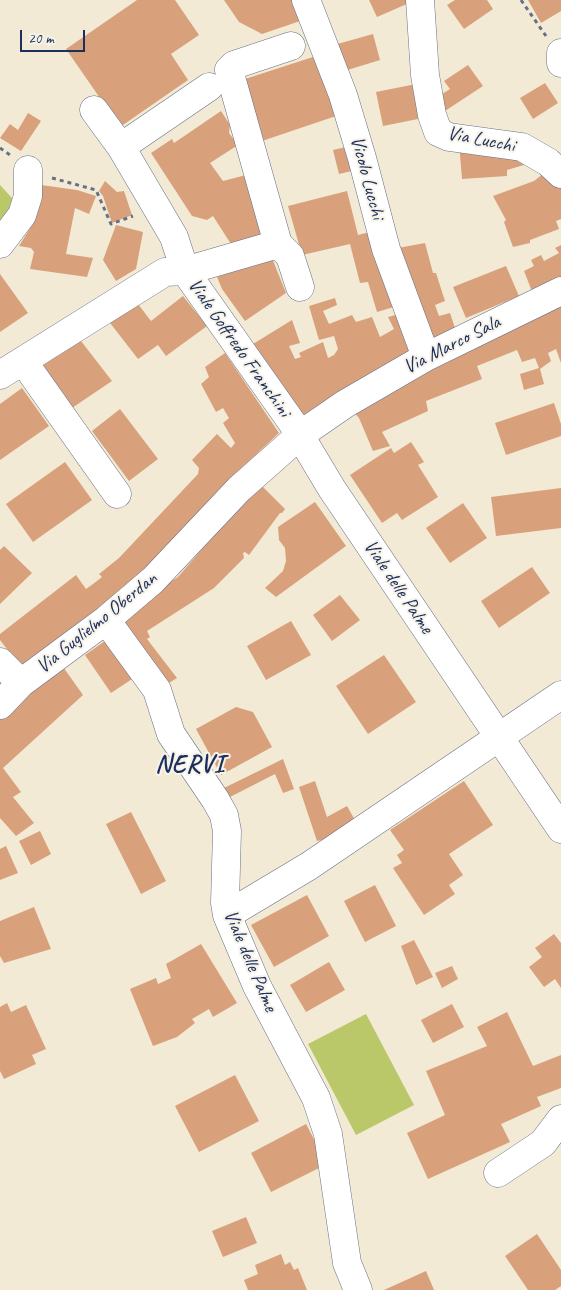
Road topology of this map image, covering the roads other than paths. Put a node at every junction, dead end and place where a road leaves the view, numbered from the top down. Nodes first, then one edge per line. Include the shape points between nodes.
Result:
1 (306, 0) edge
2 (420, 0) edge
3 (292, 46) dead end
4 (209, 87) dead end
5 (94, 110) dead end
6 (121, 147) junction
7 (28, 170) road end
8 (561, 174) edge
9 (0, 244) edge
10 (278, 244) junction
11 (185, 271) junction
12 (300, 287) dead end
13 (561, 291) edge
14 (426, 356) junction
15 (22, 361) junction
16 (0, 376) edge
17 (296, 430) junction
18 (331, 487) joint
19 (117, 494) dead end
20 (106, 620) junction
21 (0, 662) edge
22 (21, 683) junction
23 (561, 695) edge
24 (0, 705) edge
25 (498, 736) junction
26 (561, 829) edge
27 (227, 915) junction
28 (561, 1118) edge
29 (498, 1173) dead end
30 (358, 1290) edge

1 - 14 street, Vicolo Lucchi via 343,95 386,249
2 - 8 street, Via Lucchi via 425,75 438,132 449,137 522,147
3 - 10 street via 234,65 229,70
4 - 6 street
5 - 6 street, Viale Goffredo Franchini
6 - 11 street, Viale Goffredo Franchini via 178,246
7 - 9 street via 28,196 22,215
10 - 11 street
10 - 12 street via 290,256
11 - 15 street, Viale Goffredo Franchini via 166,272 146,282
11 - 17 street, Viale Goffredo Franchini
13 - 14 street, Via Marco Sala
14 - 17 street, Via Marco Sala
15 - 16 street, Viale Goffredo Franchini
15 - 19 street
17 - 18 street, Viale Goffredo Franchini
17 - 20 street, Via Guglielmo Oberdan via 153,580
18 - 25 street, Viale delle Palme
20 - 22 street, Via Guglielmo Oberdan
20 - 27 street, Viale delle Palme via 157,690 171,734 224,815 227,831
21 - 22 street
22 - 24 street, Via Guglielmo Oberdan
23 - 25 street
25 - 26 street, Viale delle Palme
25 - 27 street via 325,855
27 - 30 street, Viale delle Palme via 257,986 316,1098 328,1134 347,1263
28 - 29 street via 543,1143

